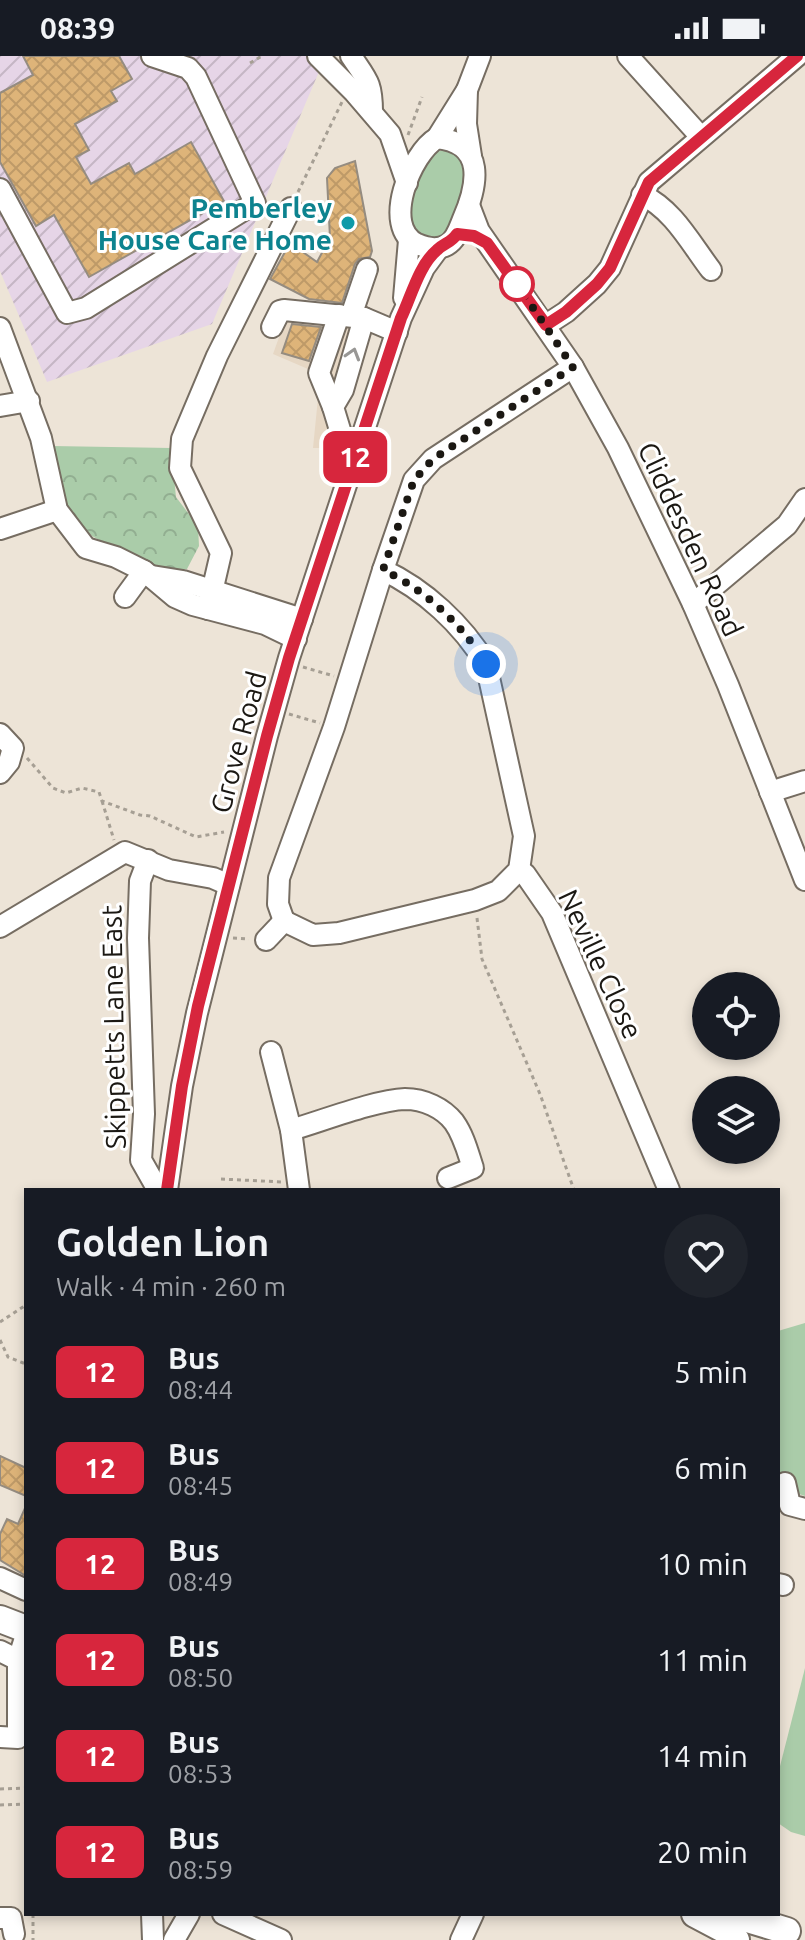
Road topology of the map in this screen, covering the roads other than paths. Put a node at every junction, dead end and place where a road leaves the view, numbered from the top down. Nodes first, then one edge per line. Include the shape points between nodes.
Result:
1 (152, 56) edge
2 (318, 56) edge
3 (351, 56) edge
4 (480, 56) edge
5 (628, 56) edge
6 (797, 56) edge
7 (467, 90) junction
8 (372, 112) junction
9 (701, 137) junction
10 (415, 139) junction
11 (471, 156) junction
12 (407, 183) junction
13 (0, 189) edge
14 (642, 195) junction
15 (469, 205) junction
16 (291, 208) road end
17 (457, 234) junction
18 (409, 240) junction
19 (487, 243) junction
20 (438, 249) junction
21 (367, 269) dead end
22 (711, 270) dead end
23 (351, 316) junction
24 (399, 325) junction
25 (546, 325) junction
26 (272, 327) dead end
27 (0, 328) edge
28 (573, 367) junction
29 (29, 401) junction
30 (0, 406) edge
31 (344, 443) dead end
32 (805, 499) edge
33 (57, 510) junction
34 (0, 529) edge
35 (383, 570) junction
36 (148, 573) junction
37 (125, 597) dead end
38 (210, 600) junction
39 (693, 604) junction
40 (302, 619) junction
41 (296, 639) junction
42 (0, 734) edge
43 (0, 773) edge
44 (805, 781) edge
45 (770, 792) junction
46 (800, 858) edge
47 (148, 860) junction
48 (519, 870) junction
49 (805, 880) edge
50 (229, 885) junction
51 (284, 921) junction
52 (0, 927) edge
53 (266, 940) road end
54 (271, 1052) dead end
55 (291, 1130) junction
56 (448, 1178) dead end
57 (299, 1186) edge
58 (157, 1188) edge
59 (167, 1188) edge
60 (668, 1188) edge
61 (785, 1483) dead end
62 (805, 1509) edge
63 (0, 1578) edge
64 (24, 1589) edge
65 (0, 1619) edge
66 (24, 1631) edge
67 (24, 1635) edge
68 (9, 1655) edge
69 (9, 1738) edge
70 (152, 1916) edge
71 (188, 1916) edge
72 (227, 1916) edge
73 (472, 1916) edge
74 (699, 1916) edge
75 (738, 1916) edge
76 (0, 1918) edge
77 (790, 1931) edge
78 (24, 1937) edge
79 (153, 1940) edge
80 (174, 1940) edge
81 (281, 1940) edge
82 (461, 1940) edge
83 (736, 1940) edge

1 - 13 street via 188,68 196,77 255,203 86,308 67,313
2 - 8 street
3 - 8 street via 369,82
4 - 7 street
5 - 9 street
6 - 9 street
7 - 10 street
7 - 11 street
8 - 10 street
9 - 14 street via 659,171
10 - 11 street via 459,143
10 - 12 street
10 - 12 street
11 - 15 street via 475,176
12 - 18 street, Grove Road via 401,219
14 - 22 street via 671,217
14 - 25 street via 610,268
15 - 17 street
15 - 19 street, Cliddesden Road
16 - 38 street via 182,439 180,468 221,553
17 - 19 street
17 - 20 street
18 - 20 street
18 - 24 street, Grove Road
19 - 25 street, Cliddesden Road
20 - 24 street, Grove Road
21 - 23 street
23 - 24 street
23 - 26 street via 284,310
31 -> 23 street via 333,407 343,390
24 - 40 street, Grove Road
25 - 28 street, Cliddesden Road
27 - 29 street
28 - 35 street via 433,459 414,480
28 - 39 street, Cliddesden Road
29 - 30 street
29 - 33 street
32 - 39 street via 787,525
33 - 34 street
33 - 36 street via 86,548
35 - 48 street via 434,604 486,664 524,836
35 - 51 street via 279,878
36 - 37 street
36 - 38 street via 183,581
38 - 40 street
38 - 41 street
39 - 45 street, Cliddesden Road
40 - 41 street, Grove Road
41 - 50 street, Grove Road
42 - 43 street via 13,748
44 - 45 street
45 - 46 street, Cliddesden Road
46 - 49 street, Cliddesden Road
47 - 50 street
47 - 52 street, Skippetts Lane East via 125,852 118,855
47 - 58 street, Skippetts Lane East via 140,881 138,938 141,1160
48 - 51 street via 498,891 475,900 352,930 313,935
48 - 60 street, Neville Close via 552,913
50 - 59 street, Grove Road via 194,1027
51 - 53 street
54 - 55 street
55 - 56 street via 394,1101 425,1102 453,1121 473,1168
55 - 57 street
61 - 62 street via 790,1505
63 - 64 street
65 - 66 main road
67 - 68 street
68 - 69 street
70 - 79 street
71 - 80 street
72 - 81 street
73 - 82 street
74 - 83 main road
75 - 77 main road
76 - 78 street via 11,1918

